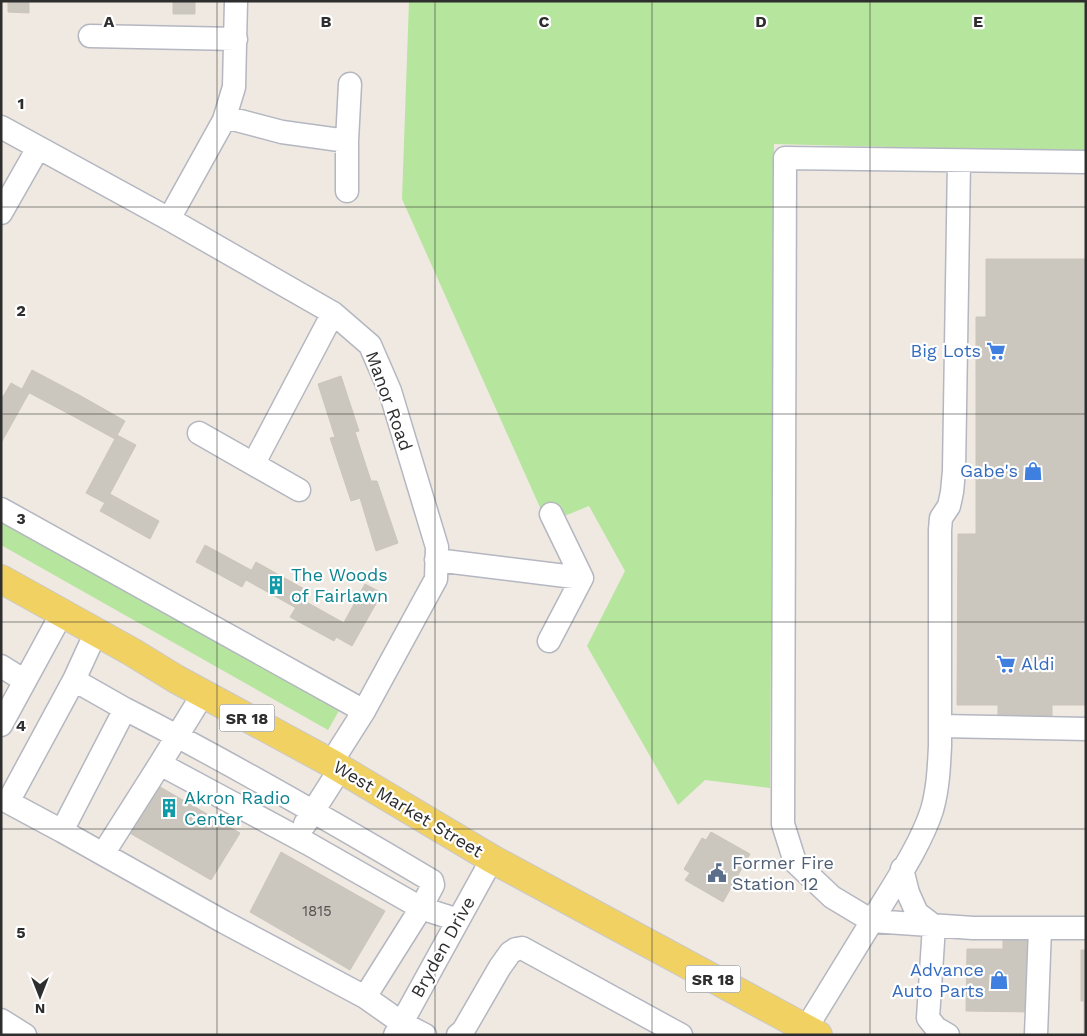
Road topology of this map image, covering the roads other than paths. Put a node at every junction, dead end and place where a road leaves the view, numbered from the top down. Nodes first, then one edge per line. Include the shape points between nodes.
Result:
1 (236, 1) edge
2 (90, 36) dead end
3 (236, 39) junction
4 (350, 84) dead end
5 (225, 117) junction
6 (1, 127) edge
7 (347, 141) junction
8 (38, 148) junction
9 (959, 161) junction
10 (1086, 162) edge
11 (347, 191) dead end
12 (1, 214) edge
13 (169, 219) junction
14 (332, 313) junction
15 (199, 433) dead end
16 (254, 463) junction
17 (300, 490) dead end
18 (1, 509) edge
19 (551, 514) dead end
20 (436, 560) junction
21 (582, 578) junction
22 (2, 580) edge
23 (62, 613) junction
24 (96, 632) junction
25 (550, 641) dead end
26 (1, 666) edge
27 (74, 680) junction
28 (25, 681) junction
29 (203, 694) junction
30 (125, 709) junction
31 (364, 711) junction
32 (1, 725) edge
33 (940, 726) junction
34 (1086, 729) edge
35 (177, 736) junction
36 (160, 764) junction
37 (335, 766) junction
38 (313, 811) junction
39 (62, 831) junction
40 (297, 837) junction
41 (104, 854) junction
42 (492, 859) junction
43 (902, 869) junction
44 (421, 908) junction
45 (458, 920) junction
46 (872, 921) junction
47 (934, 926) junction
48 (1040, 928) junction
49 (1086, 928) edge
50 (365, 997) junction
51 (1, 1020) edge
52 (398, 1029) edge
53 (809, 1032) edge
54 (25, 1035) edge
55 (426, 1035) edge
56 (458, 1035) edge
57 (681, 1035) edge
58 (948, 1035) edge
59 (1036, 1035) edge

1 - 3 street
2 - 3 street
3 - 5 street via 234,87
4 - 7 street
5 - 7 street via 282,132
5 - 13 street
6 - 8 street, Manor Road
7 - 11 street
8 - 12 street
8 - 13 street, Manor Road
9 - 10 street
9 - 33 street via 954,471 949,506 941,518 940,530
9 - 46 street via 785,158 783,824 795,862 832,897
13 - 14 street, Manor Road
14 - 16 street
14 - 20 street, Manor Road via 370,345 390,391 437,547
15 - 16 street
16 - 17 street
18 - 31 street
19 - 21 street
20 - 21 street
20 - 31 street, Manor Road via 436,579
21 - 25 street
22 - 23 main road, West Market Street / SR 18
23 - 24 main road, West Market Street / SR 18
23 - 28 street
24 - 27 street
24 - 29 main road, West Market Street / SR 18
26 - 28 street
27 - 30 street
27 - 39 street via 8,802
28 - 32 street
29 - 35 street
29 - 37 main road, West Market Street / SR 18
30 - 35 street
30 - 39 street
31 - 37 street, Manor Road
33 - 34 street
33 - 43 street via 939,780 932,809 924,832
35 - 36 street
35 - 38 street
36 - 40 street
36 - 41 street
37 - 38 street, Manor Road
37 - 42 main road, West Market Street / SR 18
38 - 40 street, Manor Road
38 - 44 street via 432,881 432,889
39 - 41 street
40 - 44 street
41 - 50 street
42 - 45 street, Bryden Drive
42 - 53 main road, West Market Street / SR 18
43 - 46 street
43 - 47 street via 917,913
44 - 45 street
44 - 50 street
45 - 52 street, Bryden Drive
46 - 47 street
46 - 53 street
47 - 48 street
47 - 58 street via 928,1018
48 - 49 street
48 - 59 street
50 - 52 street
51 - 54 street
52 - 55 street
56 - 57 street via 510,953 522,948

